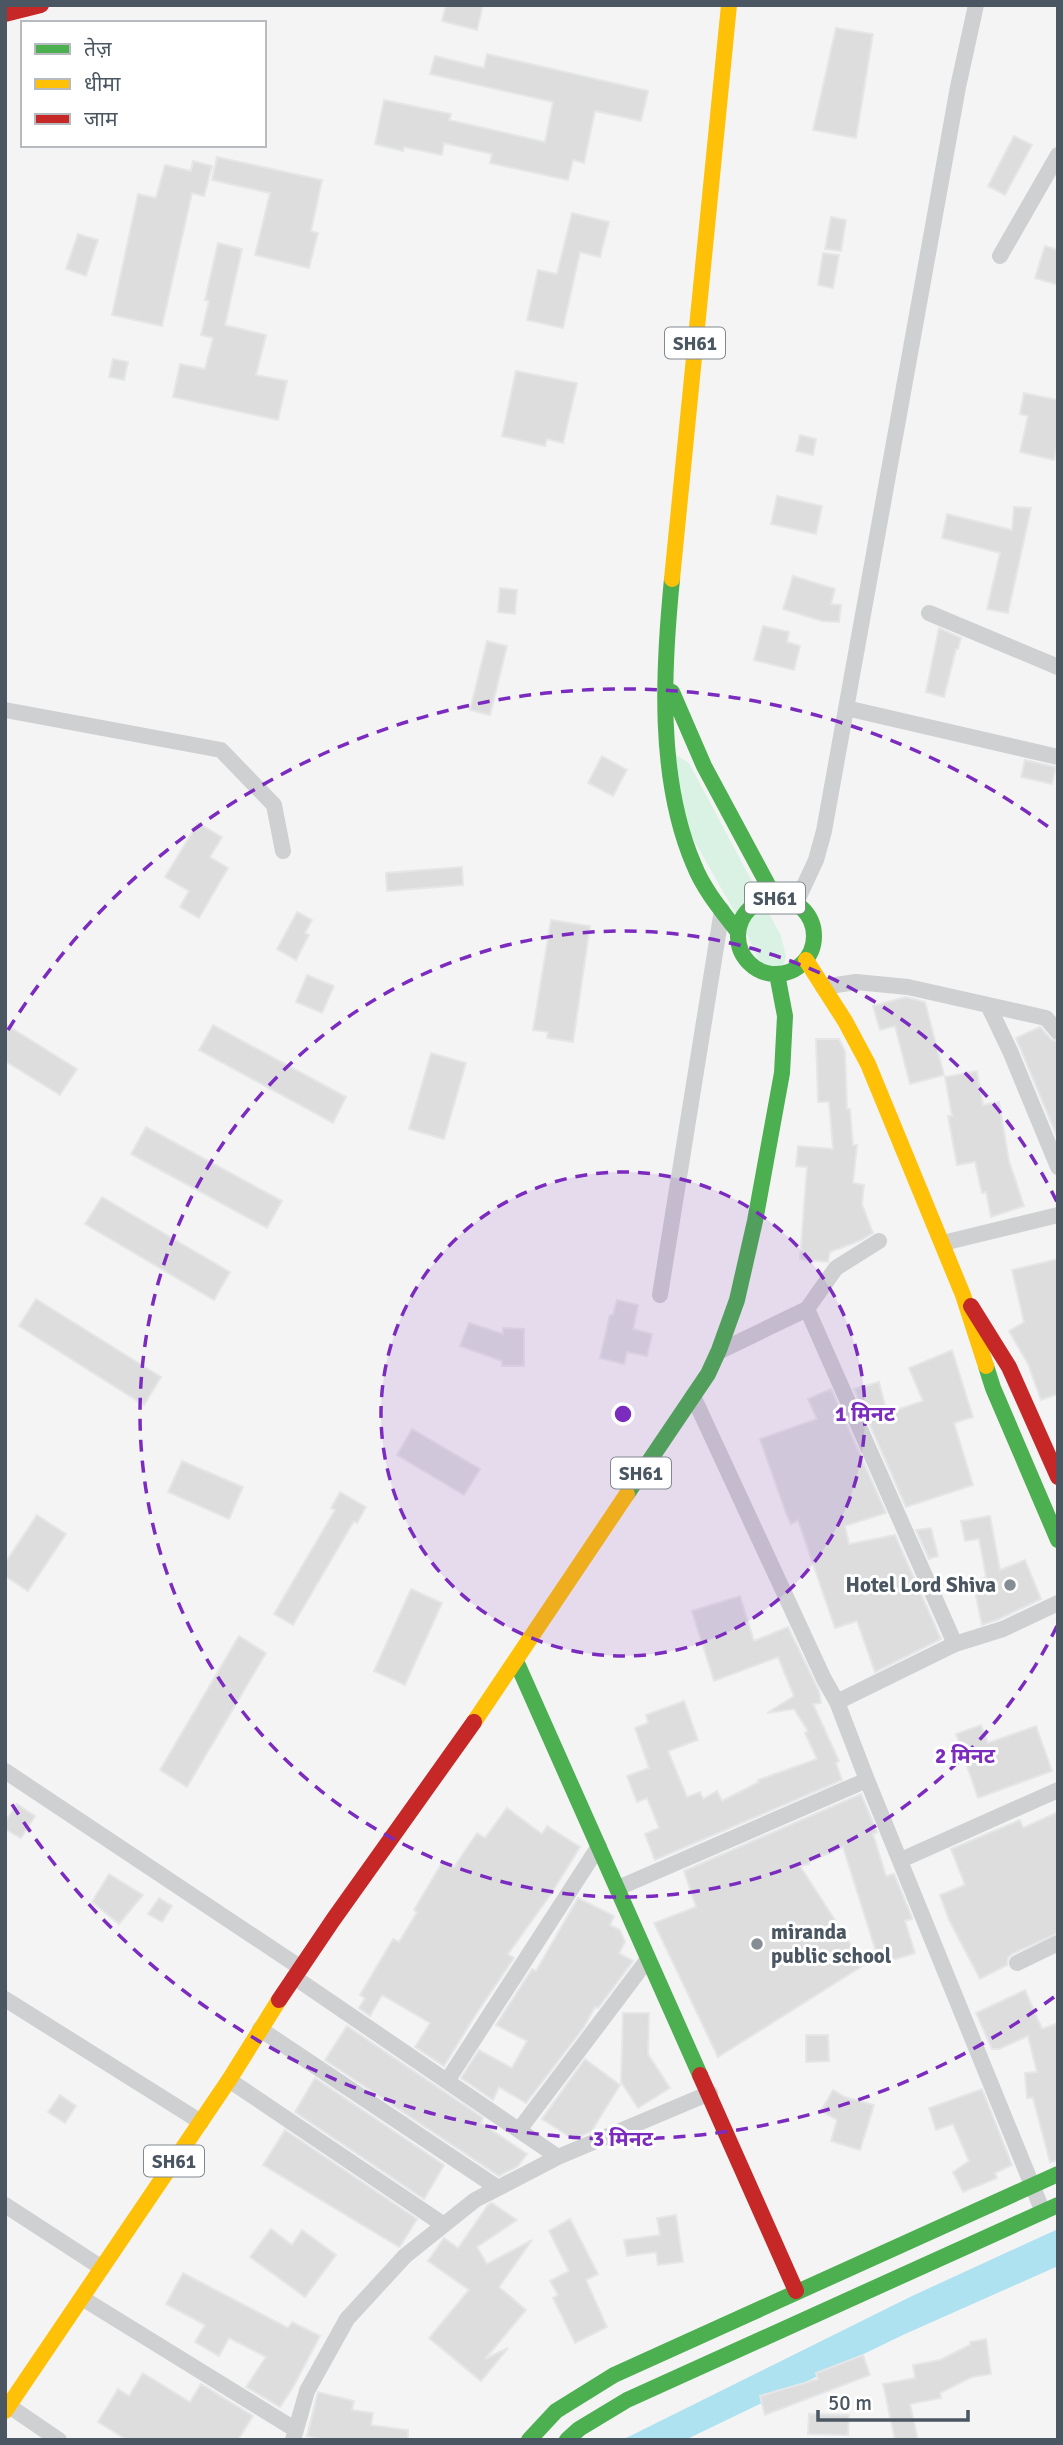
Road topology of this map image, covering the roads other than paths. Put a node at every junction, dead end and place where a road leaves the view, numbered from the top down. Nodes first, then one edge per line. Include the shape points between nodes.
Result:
1 (41, 5) edge
2 (729, 5) edge
3 (976, 5) edge
4 (5, 14) edge
5 (1058, 155) edge
6 (1000, 256) dead end
7 (929, 613) dead end
8 (1058, 667) edge
9 (668, 682) junction
10 (846, 708) junction
11 (5, 710) edge
12 (1058, 757) edge
13 (283, 851) dead end
14 (775, 898) junction
15 (796, 903) junction
16 (722, 910) junction
17 (738, 932) junction
18 (806, 960) junction
19 (777, 974) junction
20 (823, 987) junction
21 (989, 1007) junction
22 (1058, 1032) edge
23 (1058, 1167) edge
24 (1058, 1215) edge
25 (878, 1241) dead end
26 (943, 1243) junction
27 (660, 1295) dead end
28 (963, 1295) junction
29 (807, 1309) junction
30 (720, 1351) junction
31 (693, 1396) junction
32 (1058, 1477) edge
33 (1058, 1540) edge
34 (1058, 1603) edge
35 (955, 1644) junction
36 (516, 1661) junction
37 (837, 1702) junction
38 (5, 1771) edge
39 (867, 1780) junction
40 (1058, 1790) edge
41 (599, 1846) junction
42 (901, 1860) junction
43 (618, 1888) junction
44 (1058, 1943) edge
45 (648, 1959) junction
46 (1017, 1963) dead end
47 (297, 1973) junction
48 (5, 1999) edge
49 (260, 2029) junction
50 (229, 2080) junction
51 (447, 2081) junction
52 (710, 2093) junction
53 (201, 2122) junction
54 (519, 2130) junction
55 (558, 2157) junction
56 (1058, 2174) edge
57 (1032, 2185) junction
58 (498, 2188) junction
59 (5, 2205) edge
60 (1050, 2208) edge
61 (444, 2225) junction
62 (102, 2268) junction
63 (796, 2291) junction
64 (82, 2298) junction
65 (7, 2408) edge
66 (295, 2435) edge
67 (59, 2440) edge
68 (529, 2440) edge
69 (567, 2440) edge

1 - 4 main road
2 - 9 main road, SH61 via 669,608
3 - 10 street
5 - 6 street
7 - 8 street
9 - 14 main road, SH61 via 704,766
9 - 16 main road, SH61 via 668,754 680,831 694,866
10 - 12 street
10 - 15 street via 824,831
11 - 13 street via 221,750 274,805
14 - 15 main road, SH61
14 - 17 main road, SH61 via 747,912
15 - 18 main road, SH61 via 814,929 812,951
16 - 17 main road, SH61
16 - 27 street
17 - 19 main road, SH61 via 748,962
18 - 19 main road
18 - 20 main road
19 - 30 main road, SH61 via 785,1016 781,1072 750,1242
20 - 21 street via 856,982 908,987
20 - 26 main road via 868,1064
21 - 22 street via 1046,1018
21 - 23 street
24 - 26 street
25 - 29 street via 836,1268
26 - 28 main road
28 - 32 main road via 1011,1368
28 - 33 main road via 993,1388
29 - 30 street
29 - 35 street
30 - 31 main road, SH61
31 - 36 main road, SH61
31 - 37 street
34 - 35 street via 1003,1629
35 - 37 street
36 - 41 main road
36 - 47 main road, SH61
37 - 39 street
38 - 47 street
39 - 42 street
39 - 43 street
40 - 42 street
41 - 43 main road
41 - 51 street
42 - 57 street
43 - 45 main road
44 - 46 street
45 - 52 main road
45 - 54 street
47 - 49 main road, SH61
47 - 51 street
48 - 53 street
49 - 50 main road, SH61
49 - 58 street
50 - 53 main road, SH61
50 - 61 street
51 - 54 street
52 - 55 street
52 - 63 main road
53 - 62 main road, SH61
54 - 55 street
55 - 58 street
56 - 57 main road
57 - 60 street
57 - 63 main road
58 - 61 street
59 - 62 street
60 - 69 main road via 627,2400
61 - 66 street via 405,2256 346,2319 307,2391
62 - 64 main road, SH61
63 - 68 main road via 614,2375 562,2406
64 - 65 main road, SH61
64 - 66 street
65 - 67 street

